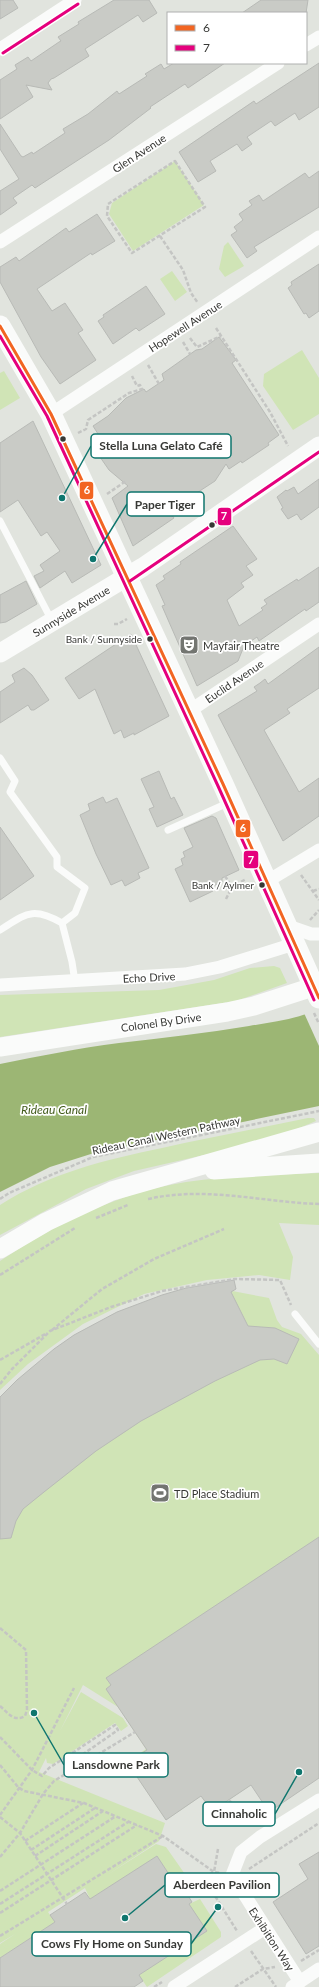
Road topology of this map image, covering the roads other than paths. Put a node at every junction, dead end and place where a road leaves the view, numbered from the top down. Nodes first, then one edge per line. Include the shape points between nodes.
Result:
1 (74, 0) edge
2 (319, 37) edge
3 (307, 44) edge
4 (0, 49) edge
5 (276, 64) edge
6 (319, 237) edge
7 (0, 242) edge
8 (0, 326) edge
9 (51, 414) junction
10 (319, 446) edge
11 (0, 521) edge
12 (127, 577) junction
13 (52, 622) junction
14 (319, 624) edge
15 (0, 653) edge
16 (188, 712) junction
17 (0, 758) edge
18 (231, 802) junction
19 (168, 830) dead end
20 (319, 850) edge
21 (266, 882) junction
22 (62, 923) junction
23 (285, 925) junction
24 (0, 930) edge
25 (319, 934) edge
26 (294, 944) junction
27 (313, 979) edge
28 (75, 982) junction
29 (0, 985) edge
30 (319, 998) edge
31 (0, 1047) edge
32 (319, 1132) edge
33 (319, 1163) edge
34 (179, 1172) junction
35 (0, 1249) edge
36 (295, 1314) road end
37 (319, 1344) edge
38 (319, 1800) edge
39 (265, 1928) junction
40 (319, 1969) edge
41 (296, 1984) edge
42 (174, 1987) edge

1 - 4 street
2 - 3 street
5 - 7 street, Glen Avenue
6 - 9 street, Hopewell Avenue
8 - 9 main road
9 - 12 main road
10 - 12 main road, Sunnyside Avenue
11 - 13 lane
12 - 13 main road, Sunnyside Avenue
12 - 16 main road
13 - 15 main road, Sunnyside Avenue
14 - 16 street, Euclid Avenue
16 - 18 main road
17 - 22 lane via 15,780 10,792 57,857 57,867 85,888 75,913
18 - 19 lane
18 - 21 main road
20 - 21 street
21 - 23 main road
22 - 24 lane via 46,914 27,913
22 - 28 lane
23 - 25 street via 311,934
23 - 26 main road
26 - 27 main road
26 - 28 street, Echo Drive via 220,967 185,974
27 - 30 main road
27 - 31 main road, Colonel By Drive via 254,1006
28 - 29 street, Echo Drive
32 - 34 main road
33 - 34 main road
34 - 35 main road via 134,1184 86,1202
36 - 37 lane
38 - 39 street, Exhibition Way via 241,1852 232,1875
39 - 41 street, Exhibition Way
39 - 42 street
40 - 41 street

